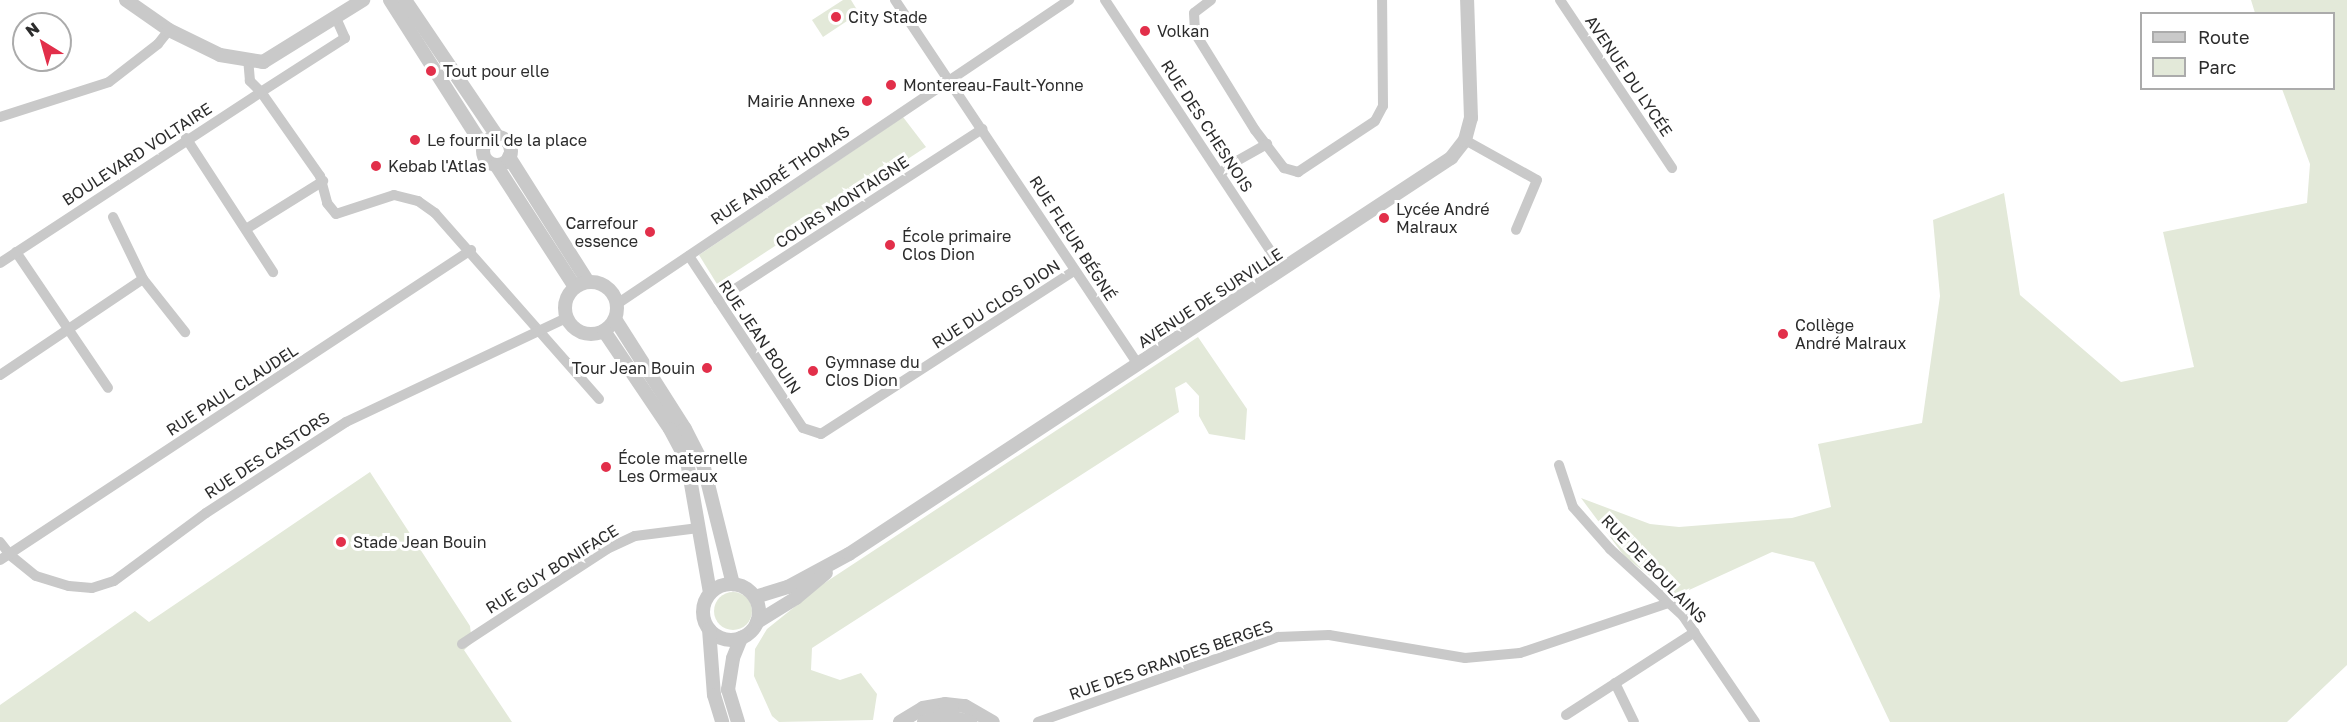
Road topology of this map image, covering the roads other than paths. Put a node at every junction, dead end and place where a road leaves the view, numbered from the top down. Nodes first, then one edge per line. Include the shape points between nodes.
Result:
1 (126, 0) edge
2 (363, 0) edge
3 (390, 0) edge
4 (405, 0) edge
5 (895, 0) edge
6 (1069, 0) edge
7 (1105, 0) edge
8 (1211, 0) edge
9 (1382, 0) edge
10 (1467, 0) edge
11 (1560, 0) edge
12 (336, 18) junction
13 (169, 30) junction
14 (248, 60) junction
15 (949, 78) junction
16 (261, 92) junction
17 (0, 117) edge
18 (982, 129) junction
19 (497, 136) junction
20 (186, 138) junction
21 (1466, 140) junction
22 (1267, 144) junction
23 (483, 146) junction
24 (509, 158) junction
25 (496, 165) junction
26 (1672, 168) dead end
27 (1221, 174) junction
28 (323, 181) junction
29 (113, 217) dead end
30 (246, 229) junction
31 (1516, 230) dead end
32 (471, 250) junction
33 (16, 252) junction
34 (688, 256) junction
35 (0, 263) edge
36 (1075, 270) junction
37 (1283, 270) junction
38 (273, 272) dead end
39 (142, 279) junction
40 (588, 282) junction
41 (575, 287) junction
42 (718, 300) junction
43 (617, 304) junction
44 (566, 318) junction
45 (615, 319) junction
46 (68, 329) junction
47 (539, 330) junction
48 (604, 331) junction
49 (185, 332) dead end
50 (1138, 364) junction
51 (0, 375) edge
52 (108, 388) dead end
53 (599, 399) dead end
54 (810, 431) joint
55 (1559, 465) dead end
56 (698, 528) junction
57 (0, 542) edge
58 (849, 554) junction
59 (5, 557) edge
60 (733, 584) junction
61 (710, 593) junction
62 (755, 597) junction
63 (1666, 604) junction
64 (757, 622) junction
65 (709, 629) junction
66 (1695, 632) junction
67 (741, 638) junction
68 (462, 644) dead end
69 (1615, 683) junction
70 (1566, 714) dead end
71 (722, 722) edge
72 (738, 722) edge
73 (900, 722) edge
74 (924, 722) edge
75 (970, 722) edge
76 (993, 722) edge
77 (1038, 722) edge
78 (1634, 722) edge
79 (1755, 722) edge

1 - 13 street
2 - 12 street
3 - 23 street
4 - 19 street
5 - 15 street, RUE FLEUR BÉGNÉ
6 - 15 street, RUE ANDRÉ THOMAS
7 - 27 street, RUE DES CHESNOIS
8 - 22 street via 1194,13 1195,33
9 - 22 street via 1383,106 1375,121 1298,172 1284,168
10 - 21 street via 1472,118
11 - 26 street, AVENUE DU LYCÉE
12 - 14 street via 263,63
12 - 16 street, BOULEVARD VOLTAIRE via 345,38
13 - 14 street via 220,55
13 - 17 street via 158,44 109,82
14 - 16 street via 250,81
15 - 18 street, RUE FLEUR BÉGNÉ
15 - 34 street, RUE ANDRÉ THOMAS
16 - 20 street, BOULEVARD VOLTAIRE
16 - 28 street
18 - 36 street, RUE FLEUR BÉGNÉ
18 - 42 street, COURS MONTAIGNE
19 - 23 street
19 - 24 street via 509,142
20 - 30 street
20 - 33 street, BOULEVARD VOLTAIRE
21 - 31 street via 1537,180
21 - 37 street, AVENUE DE SURVILLE via 1451,158
22 - 27 street via 1227,166
23 - 25 street via 485,159
24 - 25 street
24 - 40 street
25 - 41 street
27 - 37 street, RUE DES CHESNOIS
28 - 30 street
28 - 32 street via 327,203 336,214 394,195 418,201
29 - 39 street
30 - 38 street
32 - 47 street
32 - 59 street, RUE PAUL CLAUDEL
33 - 35 street, BOULEVARD VOLTAIRE
33 - 46 street
34 - 42 street, RUE JEAN BOUIN
34 - 43 street, RUE ANDRÉ THOMAS
36 - 50 street, RUE FLEUR BÉGNÉ
36 - 54 street, RUE DU CLOS DION via 833,428 821,434
37 - 50 street, AVENUE DE SURVILLE
39 - 46 street
39 - 49 street
40 - 41 street
40 - 43 street via 610,290
41 - 44 street via 565,301
42 - 54 street, RUE JEAN BOUIN via 803,428
43 - 45 street
44 - 47 street, RUE DES CASTORS
44 - 48 street via 586,335
45 - 48 street
45 - 60 street via 703,464
46 - 51 street
46 - 52 street
47 - 53 street
47 - 59 street, RUE DES CASTORS via 346,422 206,513 114,581 92,588 69,586 36,576
48 - 56 street via 687,461
50 - 58 street, AVENUE DE SURVILLE
55 - 63 street, RUE DE BOULAINS via 1573,507
56 - 61 street
56 - 68 street, RUE GUY BONIFACE via 634,536 607,549
57 - 59 street, RUE DES CASTORS
58 - 62 street, AVENUE DE SURVILLE via 788,587
58 - 64 street, AVENUE DE SURVILLE via 796,598
60 - 61 street
60 - 62 street
61 - 65 street via 703,611
62 - 64 street
63 - 66 street, RUE DE BOULAINS
63 - 77 street, RUE DES GRANDES BERGES via 1520,653 1465,658 1329,634 1278,637
64 - 67 street, AVENUE DE SURVILLE
65 - 67 street via 724,639
65 - 71 street via 714,695
66 - 69 street
66 - 79 street, RUE DE BOULAINS
67 - 72 street, AVENUE DE SURVILLE via 728,690
69 - 70 street
69 - 78 street
73 - 76 street via 923,708 945,704 965,706
74 - 75 street via 945,716

